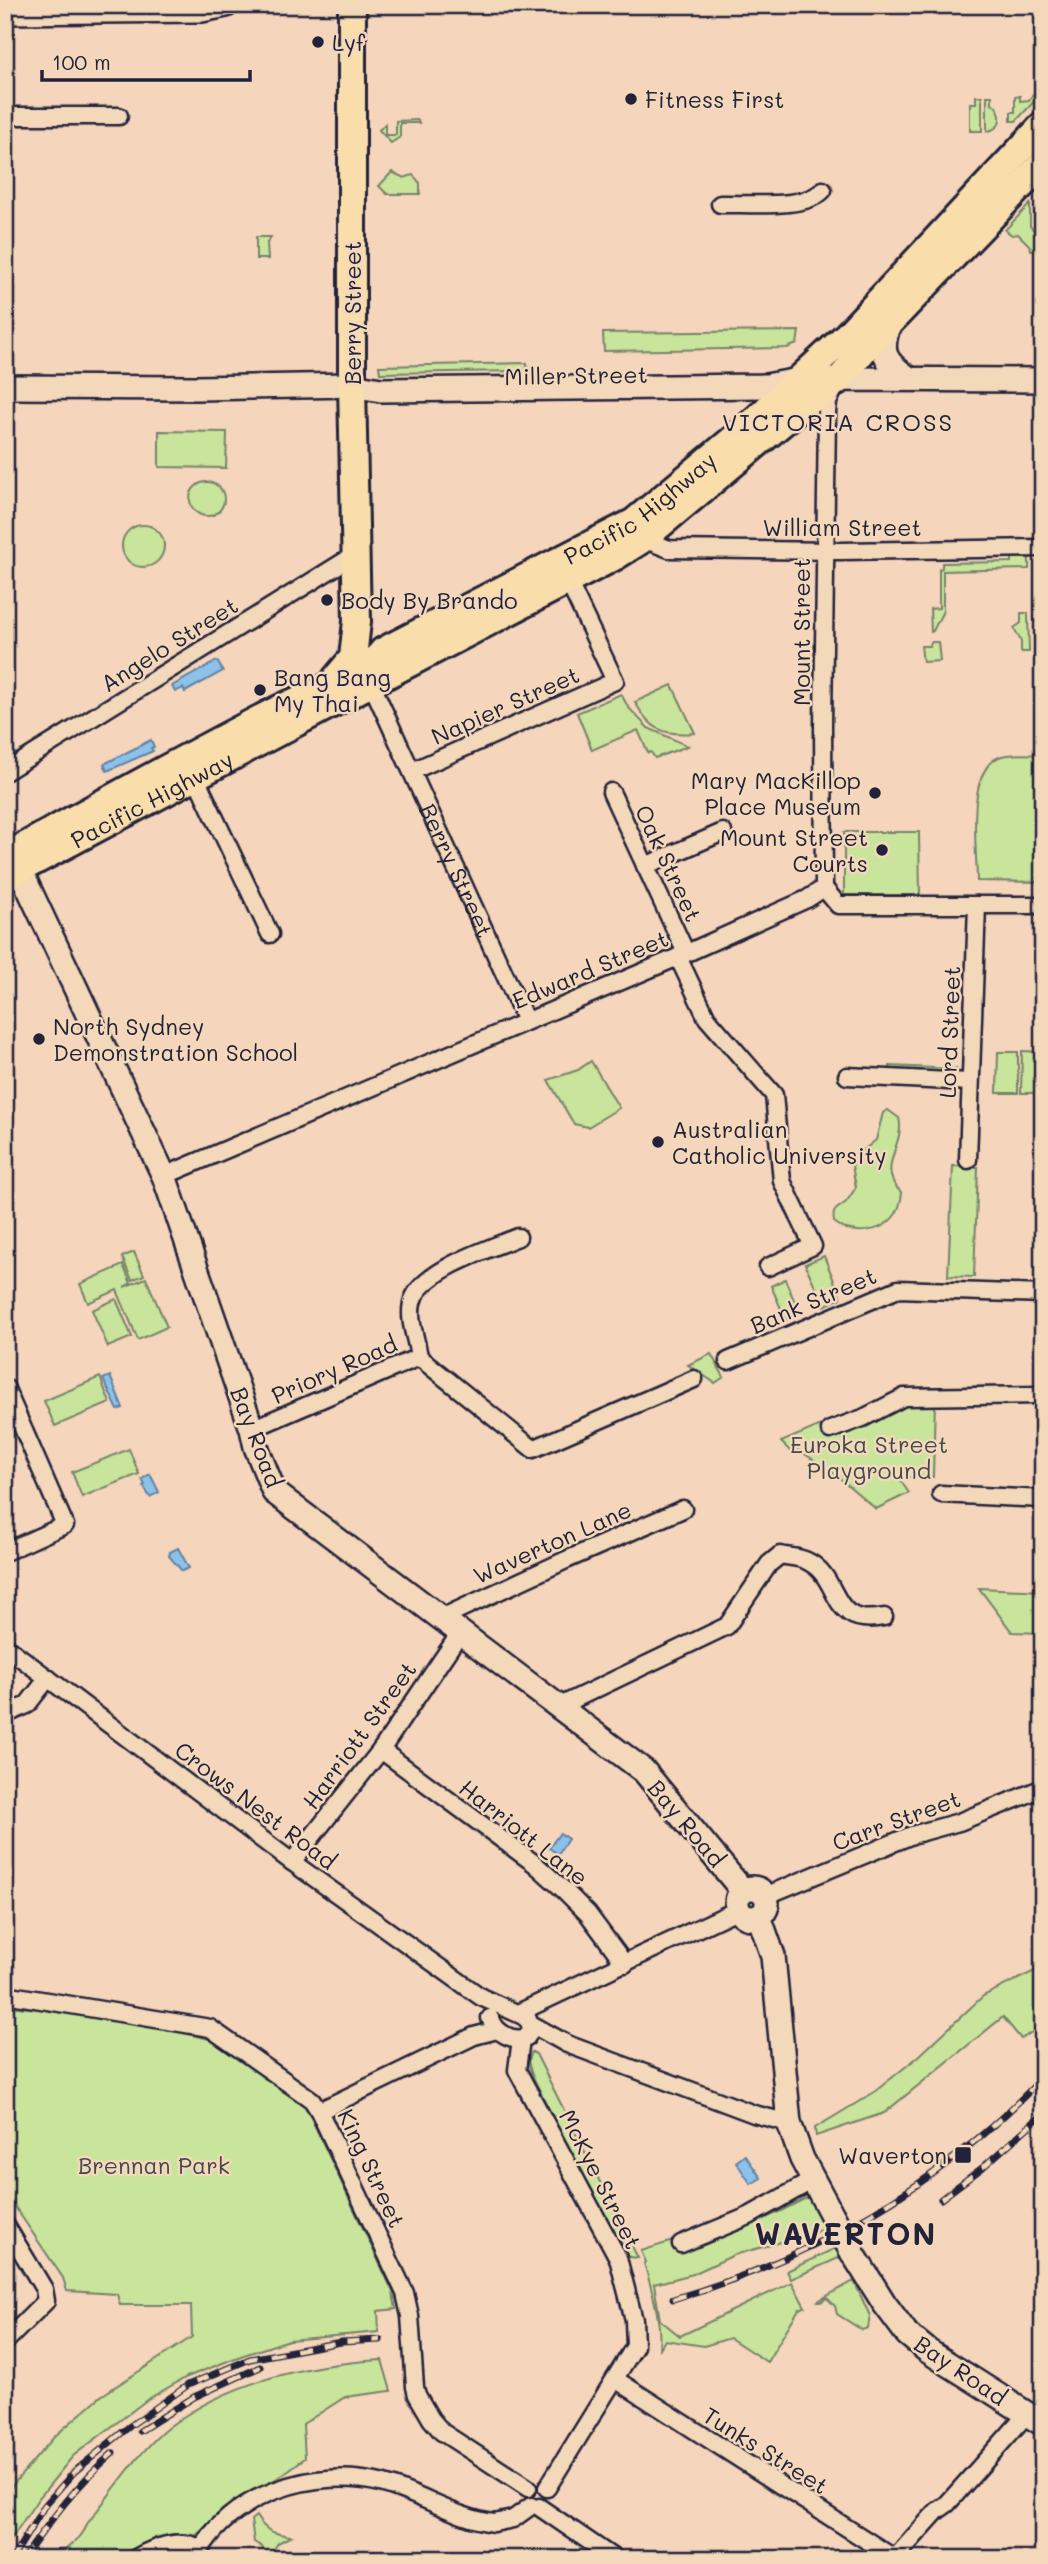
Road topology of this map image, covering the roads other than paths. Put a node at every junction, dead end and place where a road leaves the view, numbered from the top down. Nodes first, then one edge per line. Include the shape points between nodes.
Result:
1 (352, 5) edge
2 (220, 6) edge
3 (5, 12) edge
4 (119, 116) dead end
5 (5, 117) edge
6 (1043, 125) edge
7 (1043, 163) edge
8 (823, 190) dead end
9 (720, 204) dead end
10 (890, 321) junction
11 (840, 379) junction
12 (910, 379) junction
13 (799, 380) junction
14 (1043, 380) edge
15 (352, 385) junction
16 (5, 387) edge
17 (643, 539) junction
18 (1043, 548) edge
19 (824, 550) junction
20 (356, 554) junction
21 (568, 581) junction
22 (358, 621) junction
23 (374, 671) junction
24 (330, 684) junction
25 (412, 771) junction
26 (5, 772) edge
27 (195, 776) junction
28 (611, 792) dead end
29 (723, 832) dead end
30 (10, 864) edge
31 (645, 866) junction
32 (824, 888) junction
33 (976, 905) junction
34 (1043, 905) edge
35 (270, 934) dead end
36 (682, 955) junction
37 (526, 1021) junction
38 (847, 1076) dead end
39 (970, 1082) junction
40 (968, 1160) dead end
41 (164, 1176) junction
42 (518, 1237) dead end
43 (768, 1267) dead end
44 (1043, 1294) edge
45 (419, 1357) junction
46 (728, 1361) dead end
47 (694, 1379) dead end
48 (5, 1387) edge
49 (1043, 1395) edge
50 (253, 1429) junction
51 (830, 1430) dead end
52 (941, 1494) dead end
53 (1043, 1499) edge
54 (683, 1509) dead end
55 (5, 1552) edge
56 (884, 1617) dead end
57 (441, 1618) junction
58 (460, 1633) junction
59 (5, 1646) edge
60 (48, 1678) junction
61 (560, 1706) junction
62 (5, 1715) edge
63 (381, 1750) junction
64 (1043, 1788) edge
65 (292, 1862) junction
66 (751, 1903) junction
67 (625, 1964) junction
68 (5, 1994) edge
69 (514, 2024) junction
70 (319, 2111) junction
71 (789, 2123) junction
72 (813, 2180) junction
73 (5, 2224) edge
74 (681, 2244) dead end
75 (5, 2342) edge
76 (615, 2379) junction
77 (1035, 2419) edge
78 (528, 2488) junction
79 (547, 2488) junction
80 (535, 2507) junction
81 (197, 2554) edge
82 (894, 2558) edge
83 (134, 2559) edge
84 (615, 2559) edge

1 - 15 main road, Berry Street
2 - 3 street
4 - 5 street
6 - 13 main road, Pacific Highway via 848,334
7 - 10 main road, Pacific Highway
8 - 9 street via 801,202
10 - 11 main road, Pacific Highway
10 - 12 street via 885,356
11 - 12 street, Miller Street
11 - 13 street, Miller Street
11 - 17 main road, Pacific Highway
11 - 19 street, Mount Street via 828,402
12 - 14 street, Miller Street
13 - 15 street, Miller Street via 771,372 705,372 375,379
13 - 23 main road, Pacific Highway via 634,522 383,651
15 - 16 street, Miller Street
15 - 20 main road, Berry Street
17 - 19 street, William Street via 669,550
17 - 21 main road, Pacific Highway
18 - 19 street, William Street
19 - 32 street, Mount Street
20 - 22 main road, Berry Street
20 - 26 street, Angelo Street
21 - 23 main road, Pacific Highway via 447,643 420,645
21 - 25 street, Napier Street via 615,681
22 - 23 main road, Berry Street
22 - 24 main road, Berry Street via 353,658
23 - 24 main road, Pacific Highway
23 - 25 street, Berry Street
23 - 27 main road, Pacific Highway
24 - 30 main road, Pacific Highway
25 - 37 street, Berry Street
27 - 30 main road, Pacific Highway
27 - 35 street
28 - 31 street, Oak Street
29 - 31 street
30 - 41 street, Bay Road
31 - 36 street, Oak Street
32 - 33 street via 838,905
32 - 36 street, Edward Street via 807,900
33 - 34 street
33 - 39 street, Lord Street
36 - 37 street, Edward Street
36 - 43 street, Oak Street via 707,1018 774,1095 782,1181 813,1246
37 - 41 street, Edward Street
38 - 39 street
39 - 40 street, Lord Street
41 - 50 street, Bay Road
42 - 45 street, Priory Road via 438,1273 418,1287 411,1304
44 - 46 street, Bank Street via 898,1289
45 - 47 street via 533,1449
45 - 50 street, Priory Road
48 - 55 street via 65,1525
49 - 51 street via 904,1397
50 - 57 street, Bay Road via 274,1492
52 - 53 street
54 - 57 street, Waverton Lane
56 - 61 street via 865,1621 845,1611 819,1570 806,1560 780,1555 727,1626
57 - 58 street, Bay Road
58 - 61 street, Bay Road
58 - 63 street, Harriott Street
59 - 60 street, Crows Nest Road
60 - 62 street via 27,1705
60 - 65 street, Crows Nest Road
61 - 66 street, Bay Road via 644,1771
63 - 65 street, Harriott Street
63 - 67 street, Harriott Lane via 535,1864 588,1914
64 - 66 street, Carr Street via 959,1822 912,1835
65 - 69 street, Crows Nest Road
66 - 67 street, Carr Street
66 - 71 street, Bay Road via 772,1956
67 - 69 street, Carr Street via 545,2000
68 - 70 street, King Street via 210,2028 312,2100
69 - 70 street via 474,2036
69 - 71 street, Crows Nest Road
69 - 76 street, McKye Street via 522,2046 519,2073 618,2258 634,2320 635,2346
70 - 78 street, King Street via 405,2293 415,2387 421,2404 442,2432
71 - 72 street, Bay Road
72 - 74 street via 749,2216
72 - 77 street, Bay Road, bridge via 878,2295 907,2334
73 - 75 street via 44,2289 46,2301
76 - 79 street, McKye Street
76 - 82 street, Tunks Street
77 - 82 street
78 - 79 street via 538,2484
78 - 80 street via 526,2495
79 - 80 street via 549,2500
80 - 81 street via 506,2521 487,2522 385,2484 358,2479 310,2480 253,2500 228,2519
80 - 84 street
81 - 83 street via 178,2543

